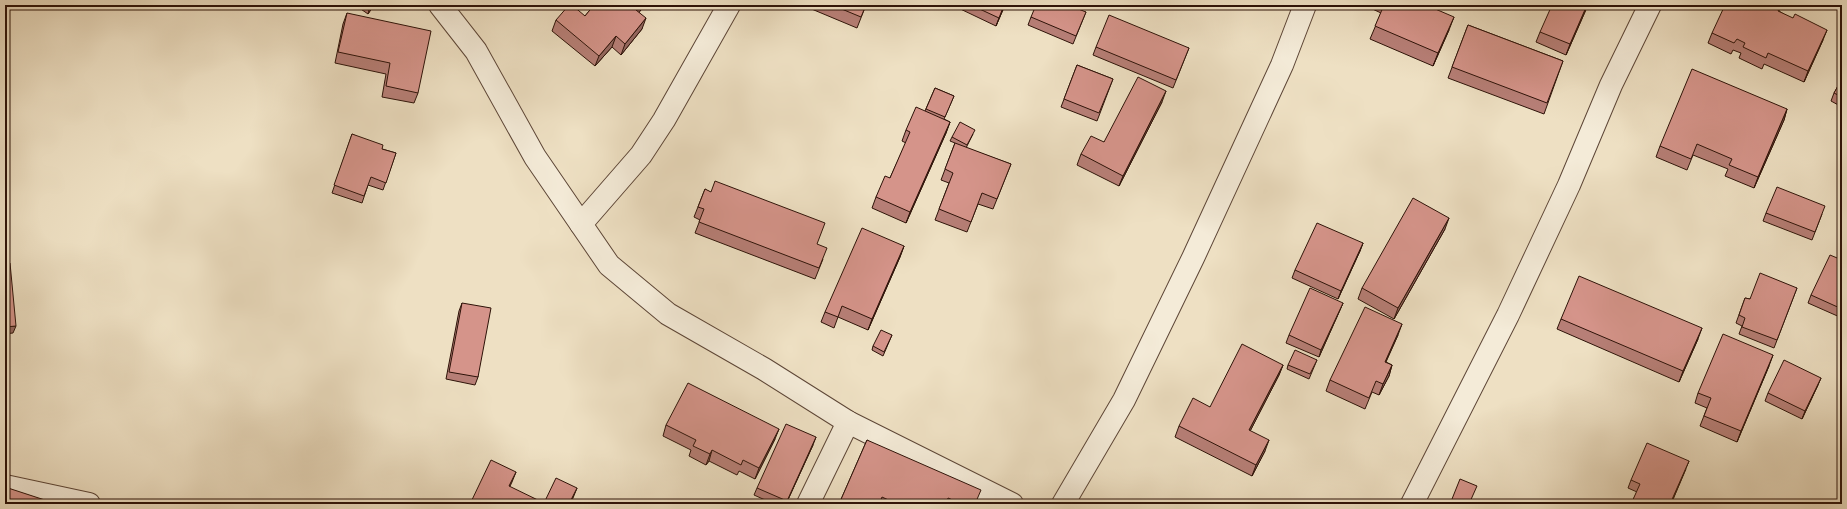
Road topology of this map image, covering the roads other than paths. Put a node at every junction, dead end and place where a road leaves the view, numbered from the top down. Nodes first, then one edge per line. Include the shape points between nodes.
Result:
1 (440, 5) edge
2 (729, 5) edge
3 (1305, 5) edge
4 (1650, 5) edge
5 (581, 224) junction
6 (848, 422) junction
7 (5, 486) edge
8 (88, 504) edge
9 (808, 504) edge
10 (1012, 504) edge
11 (1063, 504) edge
12 (1412, 504) edge

1 - 5 street via 476,50 535,157
2 - 5 street via 664,120 641,155
3 - 11 street via 1282,65 1193,258 1124,400
4 - 12 street via 1611,85 1569,185 1508,315
5 - 6 street via 609,265 668,314 764,369
6 - 9 street
6 - 10 street
7 - 8 street

